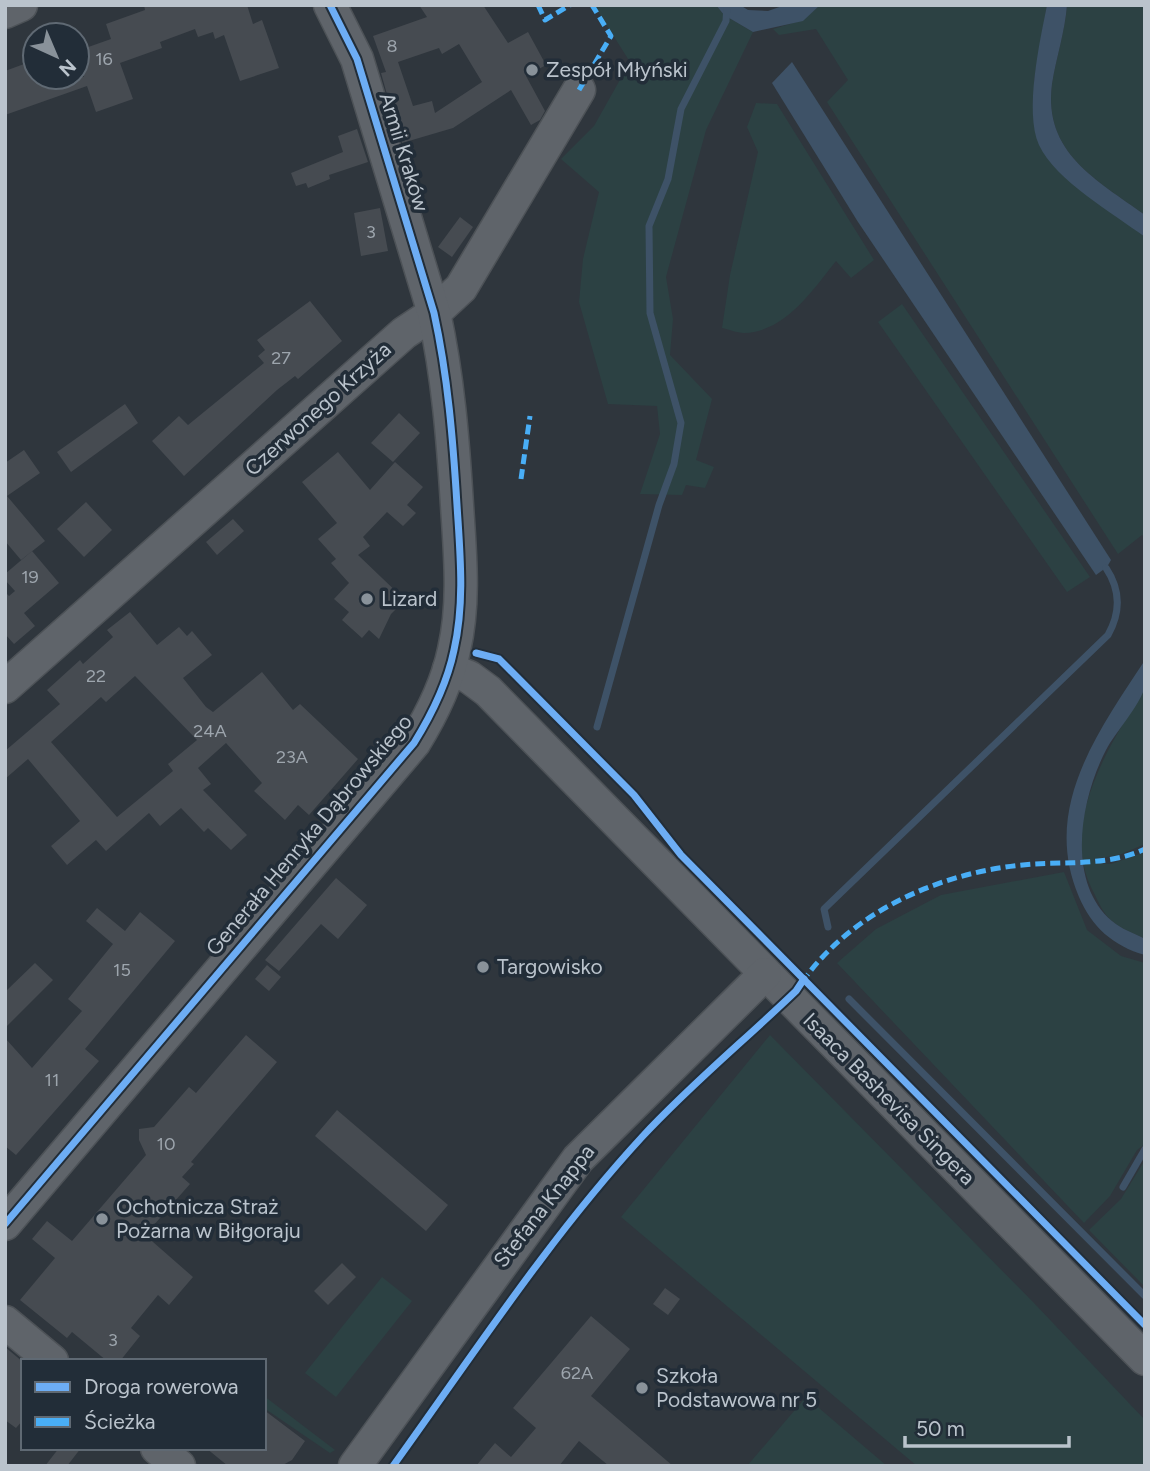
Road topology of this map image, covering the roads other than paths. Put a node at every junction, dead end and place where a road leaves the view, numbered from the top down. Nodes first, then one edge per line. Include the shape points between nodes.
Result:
1 (21, 5) edge
2 (330, 5) edge
3 (5, 12) edge
4 (579, 90) dead end
5 (434, 313) junction
6 (449, 669) junction
7 (5, 687) edge
8 (765, 974) junction
9 (5, 1224) edge
10 (5, 1322) edge
11 (50, 1359) edge
12 (1145, 1359) edge
13 (160, 1450) edge
14 (178, 1466) edge
15 (355, 1466) edge

1 - 3 street
2 - 5 street, Armii Kraków via 357,59
4 - 5 street, Czerwonego Krzyża via 461,288
5 - 6 street, Generała Henryka Dąbrowskiego via 451,411 461,576
5 - 7 street, Czerwonego Krzyża via 404,333
6 - 8 street, Isaaca Bashevisa Singera via 488,691
6 - 9 street, Generała Henryka Dąbrowskiego via 414,743
8 - 12 street, Isaaca Bashevisa Singera
8 - 15 street, Stefana Knappa via 578,1159
10 - 11 street
13 - 14 street

